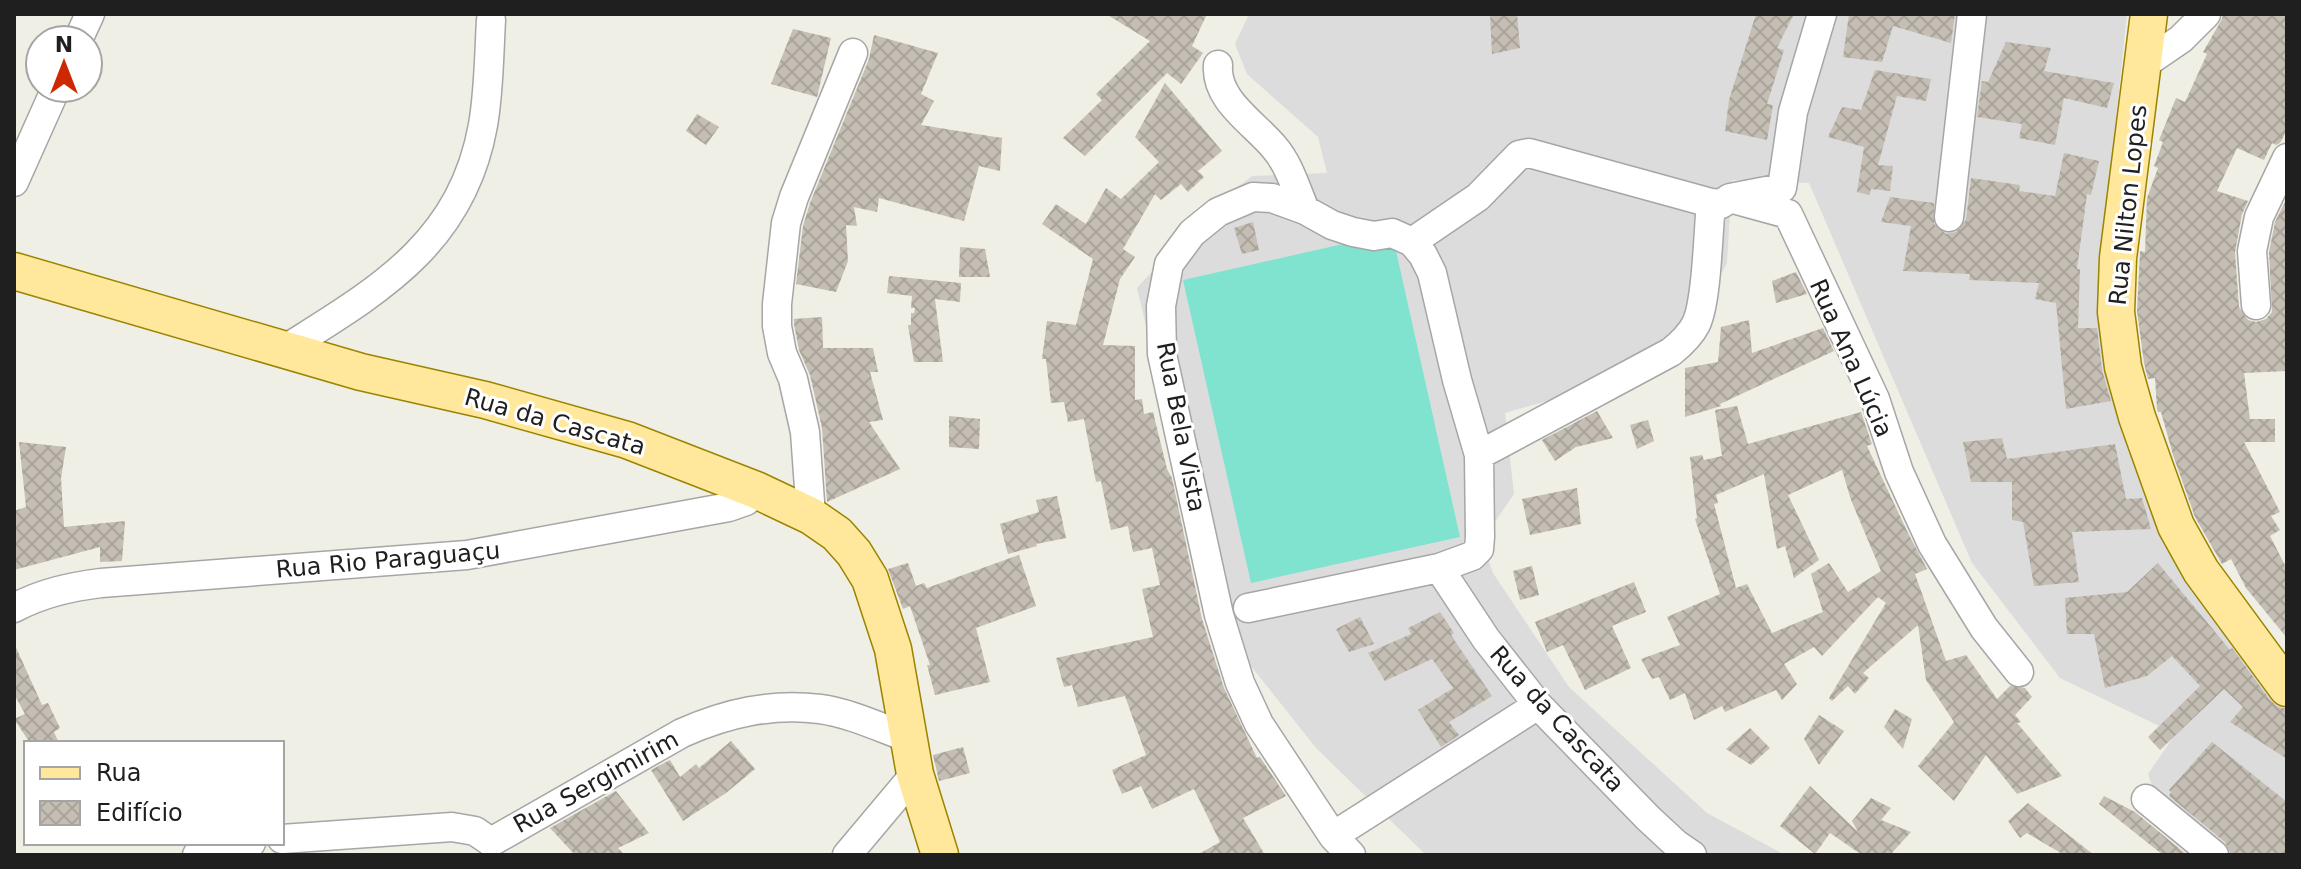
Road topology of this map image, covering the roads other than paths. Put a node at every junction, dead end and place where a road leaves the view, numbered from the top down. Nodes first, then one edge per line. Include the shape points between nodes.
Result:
1 (1822, 14) edge
2 (1972, 14) edge
3 (2149, 14) edge
4 (2206, 14) edge
5 (491, 20) dead end
6 (853, 53) dead end
7 (1218, 65) dead end
8 (2143, 65) junction
9 (49, 104) edge
10 (2287, 158) edge
11 (14, 182) edge
12 (1720, 201) junction
13 (1305, 210) junction
14 (1949, 217) dead end
15 (1412, 242) junction
16 (14, 271) edge
17 (2256, 305) dead end
18 (287, 348) junction
19 (1479, 455) junction
20 (756, 490) junction
21 (811, 516) junction
22 (1439, 568) junction
23 (14, 608) edge
24 (1248, 608) dead end
25 (2019, 672) dead end
26 (2287, 688) edge
27 (1538, 705) junction
28 (909, 738) junction
29 (915, 774) junction
30 (2146, 799) dead end
31 (284, 839) edge
32 (242, 845) edge
33 (1342, 846) edge
34 (486, 848) edge
35 (197, 855) edge
36 (847, 855) edge
37 (940, 855) edge
38 (1692, 855) edge
39 (2214, 855) edge

1 - 12 street via 1800,84 1782,188
2 - 14 street
3 - 8 main road, Rua Nilton Lopes
4 - 8 street
5 - 18 street via 483,126 471,167 432,240 368,297
6 - 21 street via 786,223 777,304 782,353 805,432
7 - 13 street via 1222,88 1286,164
8 - 26 main road, Rua Nilton Lopes via 2118,258 2116,312 2123,367 2176,526 2201,571
9 - 11 street
10 - 17 street via 2259,217 2252,251
12 - 15 street via 1529,153 1519,155 1478,197
12 - 19 street via 1698,321 1683,343
12 - 25 street, Rua Ana Lúcia via 1788,214 1875,399 1899,472 1932,544 1984,628
13 - 15 street, Rua Bela Vista via 1353,232 1392,233
13 - 33 street, Rua Bela Vista via 1253,197 1218,212 1192,233 1169,264 1161,306 1162,354 1219,615 1240,683 1259,724
15 - 19 street via 1432,273
16 - 18 main road, Rua da Cascata
18 - 20 main road, Rua da Cascata via 627,440
19 - 22 street via 1479,549
20 - 21 main road, Rua da Cascata
20 - 23 street, Rua Rio Paraguaçu via 729,507 517,548 101,583 68,587
21 - 28 main road, Rua da Cascata via 837,534 870,579 893,649
22 - 24 street
22 - 27 street, Rua da Cascata
27 - 33 street
27 - 38 street, Rua da Cascata via 1648,818
28 - 29 main road, Rua da Cascata
28 - 34 street, Rua Sergimirim via 823,710 747,710 682,733
29 - 36 street
29 - 37 main road, Rua da Cascata
30 - 39 street
31 - 34 street, Rua Sergimirim via 452,827 475,831
32 - 35 street

